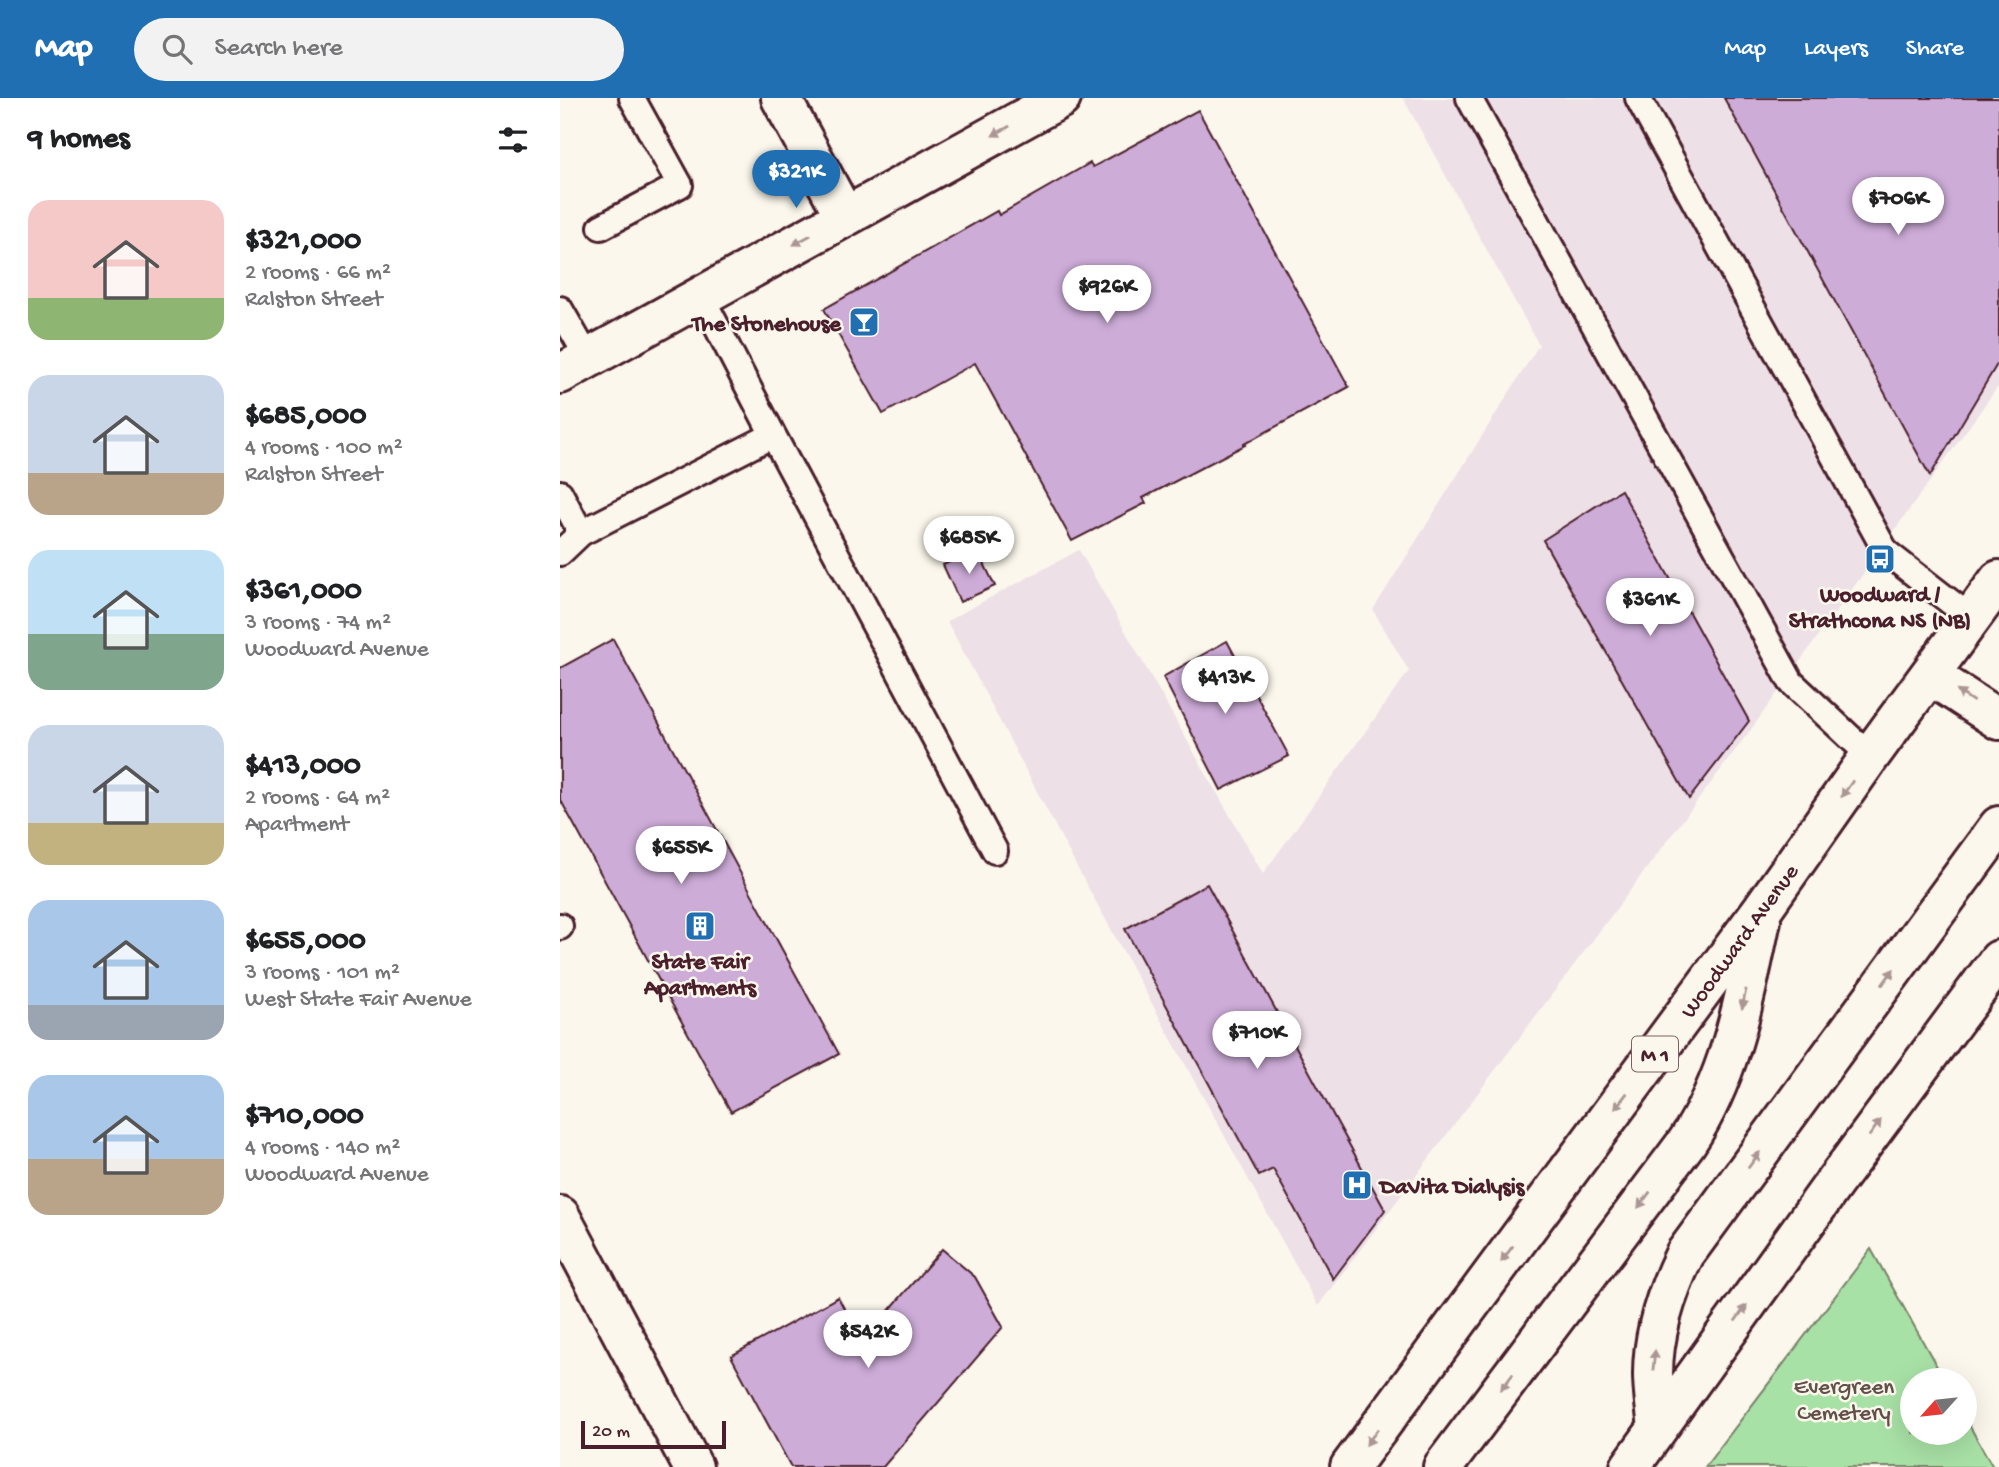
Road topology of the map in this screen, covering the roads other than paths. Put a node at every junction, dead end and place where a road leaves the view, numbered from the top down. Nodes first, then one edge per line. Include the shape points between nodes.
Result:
1 (632, 98) edge
2 (780, 98) edge
3 (1061, 98) edge
4 (1469, 98) edge
5 (1638, 98) edge
6 (845, 217) junction
7 (601, 227) dead end
8 (701, 296) junction
9 (560, 309) edge
10 (574, 366) edge
11 (773, 435) junction
12 (560, 493) edge
13 (581, 533) junction
14 (560, 554) edge
15 (1999, 580) edge
16 (1971, 618) junction
17 (1930, 675) junction
18 (1999, 720) edge
19 (1870, 756) junction
20 (1999, 826) edge
21 (995, 851) dead end
22 (1763, 908) junction
23 (1999, 960) edge
24 (560, 1216) edge
25 (1658, 1428) junction
26 (693, 1467) edge
27 (1350, 1467) edge
28 (1443, 1467) edge
29 (1630, 1467) edge

1 - 7 lane via 680,185
2 - 6 main road
3 -> 6 main road
4 - 19 lane via 1791,682
5 - 16 lane via 1886,552
6 -> 8 main road
8 - 10 main road
8 - 11 lane
9 - 10 lane
11 - 13 lane
11 - 21 lane
12 - 13 lane
13 - 14 lane
15 - 16 main road, Woodward Avenue / M 1
16 - 17 main road, Woodward Avenue / M 1
18 -> 17 main road
17 - 19 main road, Woodward Avenue / M 1
19 -> 22 main road, Woodward Avenue / M 1
25 -> 20 main road via 1653,1375 1656,1345 1669,1288 1685,1254
22 -> 27 main road, Woodward Avenue / M 1
22 -> 28 main road via 1738,1027 1705,1115
25 -> 23 main road
24 - 26 main road
25 - 29 main road

